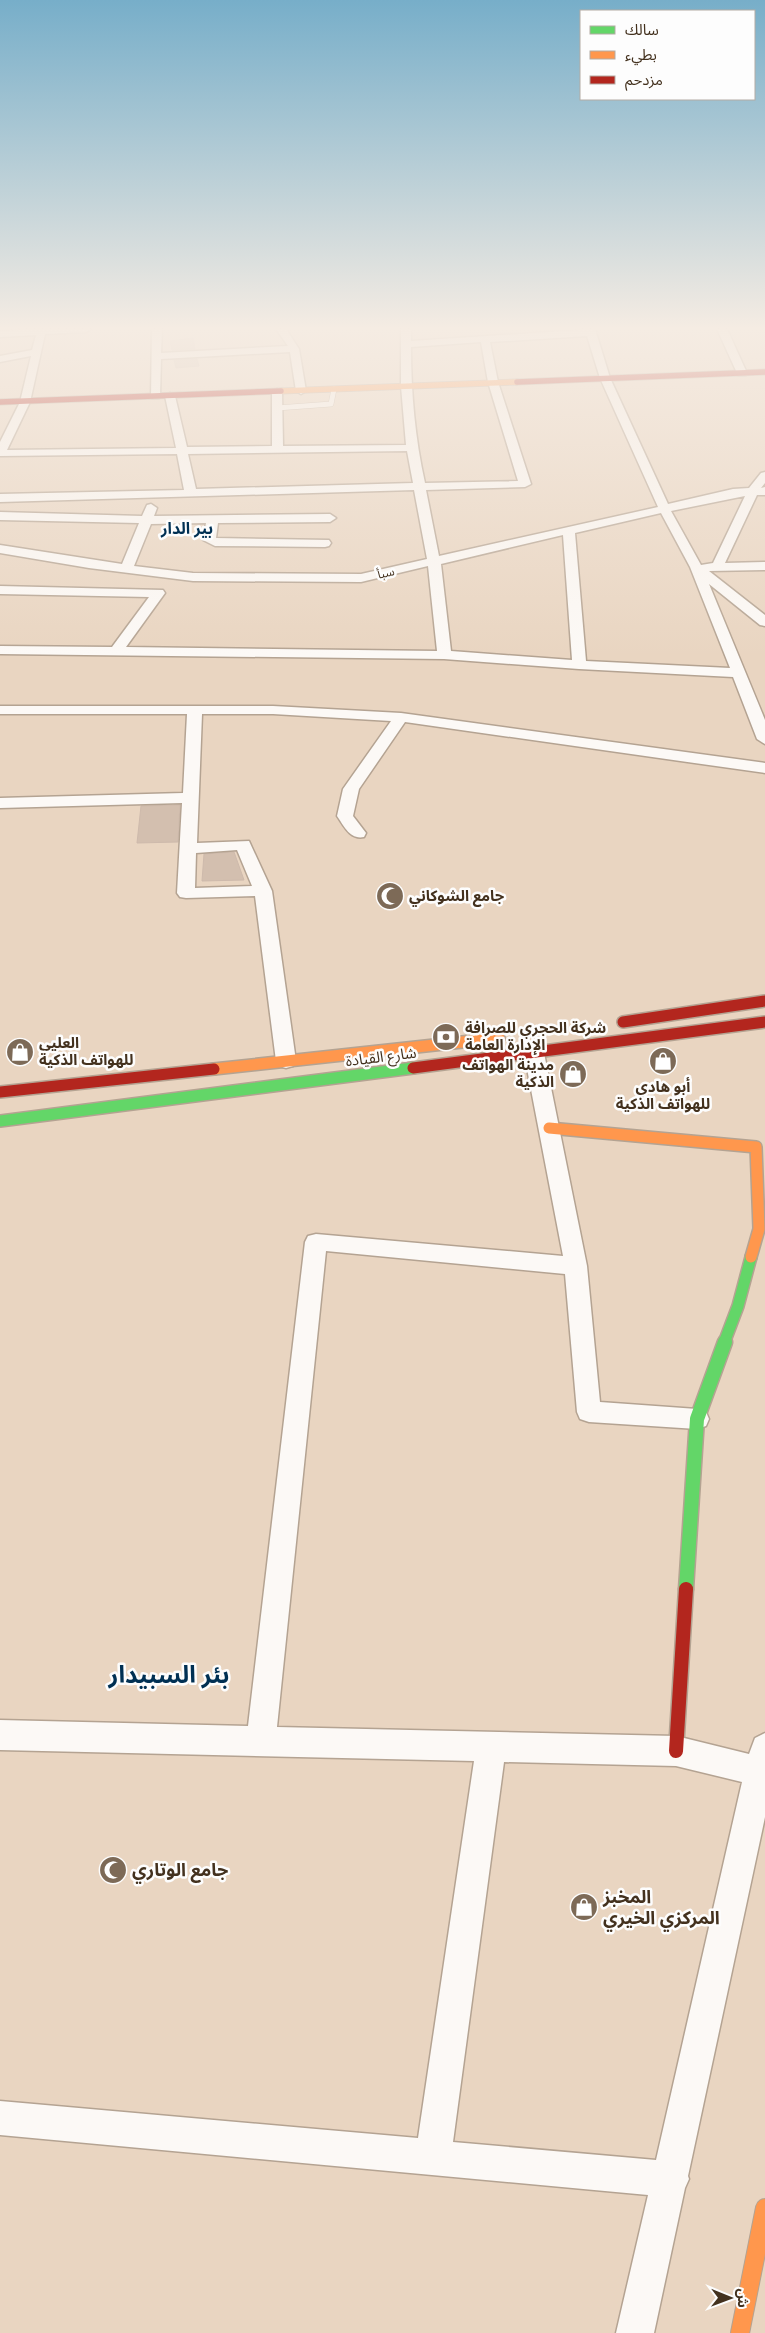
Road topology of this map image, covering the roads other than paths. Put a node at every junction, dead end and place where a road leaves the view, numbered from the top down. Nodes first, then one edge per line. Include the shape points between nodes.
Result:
1 (7, 438) edge
2 (179, 438) edge
3 (278, 438) edge
4 (411, 438) edge
5 (511, 438) edge
6 (632, 438) edge
7 (412, 448) junction
8 (278, 451) junction
9 (182, 452) junction
10 (0, 453) edge
11 (765, 475) edge
12 (420, 488) junction
13 (759, 491) edge
14 (157, 494) junction
15 (190, 494) junction
16 (0, 498) edge
17 (665, 510) junction
18 (0, 516) edge
19 (330, 518) dead end
20 (213, 519) junction
21 (146, 520) junction
22 (569, 531) junction
23 (325, 543) dead end
24 (0, 549) edge
25 (434, 562) junction
26 (765, 566) edge
27 (696, 567) junction
28 (717, 567) junction
29 (126, 569) junction
30 (139, 571) junction
31 (0, 590) edge
32 (123, 592) junction
33 (765, 608) edge
34 (749, 610) junction
35 (765, 622) edge
36 (0, 650) edge
37 (117, 650) junction
38 (444, 655) junction
39 (580, 665) junction
40 (738, 673) junction
41 (0, 710) edge
42 (195, 710) junction
43 (401, 717) junction
44 (765, 738) edge
45 (765, 768) edge
46 (190, 798) junction
47 (0, 803) edge
48 (358, 833) dead end
49 (189, 848) junction
50 (263, 891) junction
51 (765, 1001) edge
52 (765, 1022) edge
53 (609, 1024) dead end
54 (511, 1037) dead end
55 (534, 1052) junction
56 (286, 1061) junction
57 (0, 1092) edge
58 (0, 1122) edge
59 (548, 1128) junction
60 (576, 1266) junction
61 (697, 1419) junction
62 (0, 1734) edge
63 (261, 1742) junction
64 (491, 1747) junction
65 (676, 1751) junction
66 (762, 1760) edge
67 (0, 2118) edge
68 (433, 2158) junction
69 (671, 2179) junction
70 (765, 2208) edge
71 (635, 2333) edge
72 (740, 2333) edge

1 - 10 street
2 - 9 street
3 - 8 street
4 - 7 street
5 - 12 street via 525,484
6 - 17 street
7 - 8 street
7 - 12 street
8 - 9 street
9 - 10 street
9 - 15 street
11 - 13 street
12 - 15 street
12 - 25 street
13 - 17 street, سبأ via 733,493
13 - 28 street
14 - 15 street
14 - 16 street
14 - 21 street
17 - 22 street, سبأ
17 - 27 street
18 - 21 street
19 - 20 street
20 - 21 street
20 - 23 street via 209,540 215,542
21 - 29 street
22 - 25 street, سبأ
22 - 39 street
24 - 29 street, سبأ
25 - 30 street, سبأ via 361,578 193,578
25 - 38 street
26 - 28 street
27 - 28 street
27 - 34 street
27 - 40 street
29 - 30 street, سبأ
30 - 32 street
31 - 32 street
32 - 37 street via 158,593
33 - 34 street
34 - 35 street
36 - 37 street
37 - 38 street
38 - 39 street
39 - 40 street
40 - 44 street
41 - 42 street
42 - 43 street via 273,710
42 - 46 street
43 - 45 street
43 - 48 street via 350,789 345,816
46 - 47 street
46 - 49 street
49 - 50 street via 243,845
49 - 50 street via 186,893
50 - 56 street
51 - 53 street
52 - 55 street, شارع القيادة
54 - 56 street, شارع القيادة
55 - 58 street, شارع القيادة
55 - 59 street
56 - 57 street, شارع القيادة
59 - 60 street
59 - 61 street via 756,1147 759,1229 738,1306
60 - 61 street via 589,1412
60 - 63 street via 316,1242
61 - 65 street
62 - 63 street
63 - 64 street
64 - 65 street
64 - 68 street
65 - 66 street
66 - 69 street
67 - 68 street
68 - 69 street
69 - 71 street
70 - 72 street

